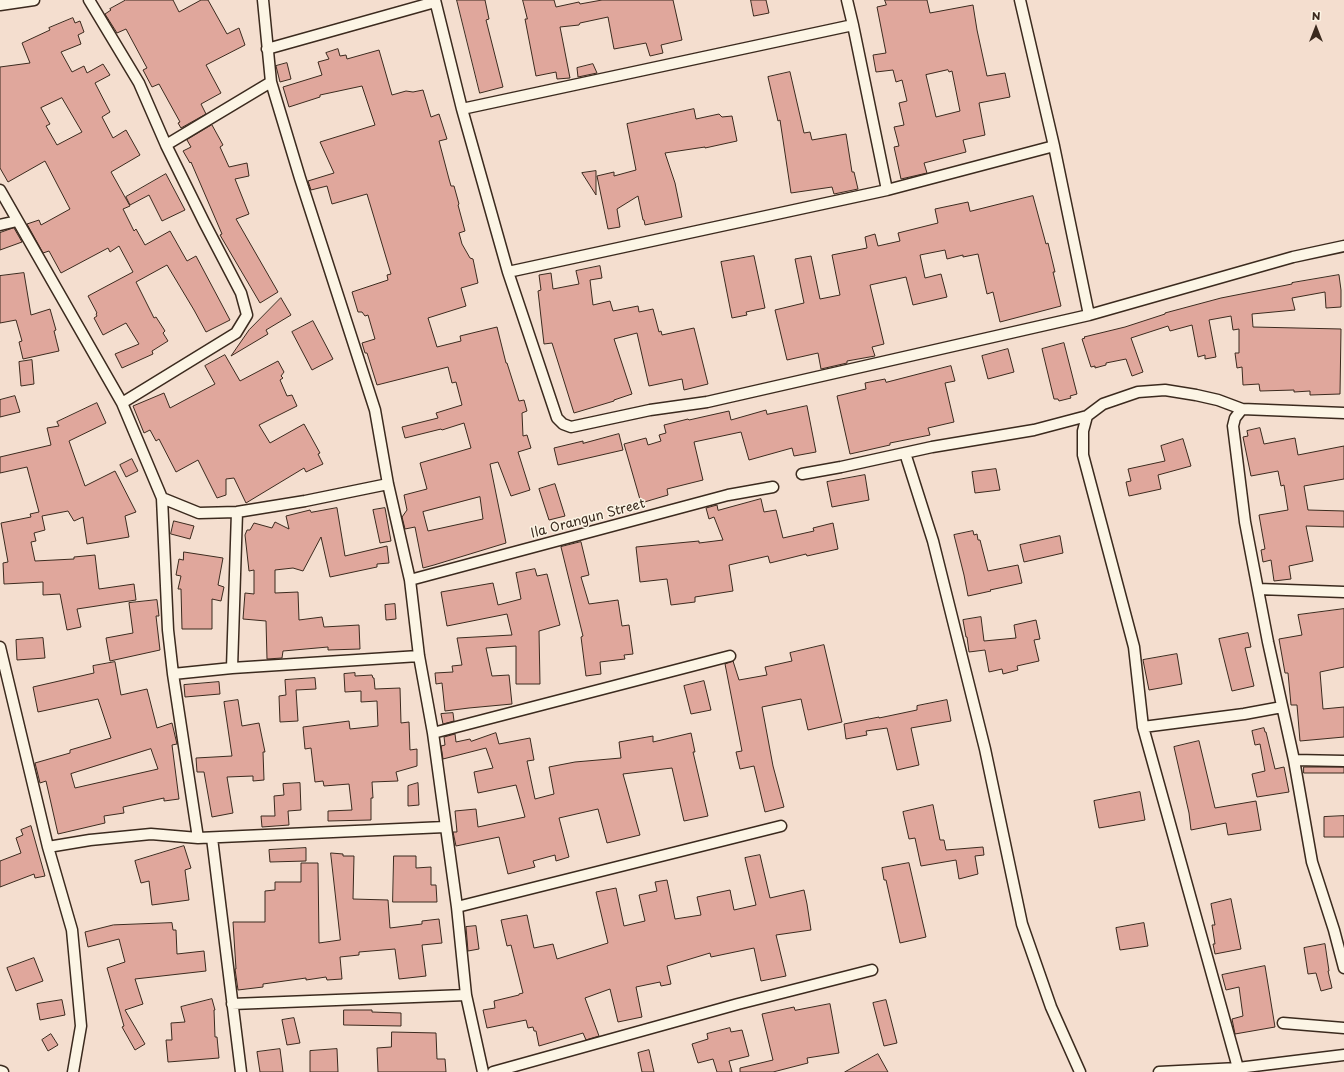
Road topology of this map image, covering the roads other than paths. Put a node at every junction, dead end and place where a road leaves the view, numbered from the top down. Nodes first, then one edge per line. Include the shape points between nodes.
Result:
1 (34, 0) edge
2 (89, 0) edge
3 (263, 0) edge
4 (847, 0) edge
5 (1020, 0) edge
6 (435, 1) edge
7 (0, 5) edge
8 (853, 25) junction
9 (268, 49) junction
10 (272, 82) junction
11 (462, 109) junction
12 (166, 146) junction
13 (1054, 146) junction
14 (0, 190) edge
15 (887, 190) junction
16 (17, 221) junction
17 (0, 225) edge
18 (1344, 246) edge
19 (508, 272) junction
20 (1089, 315) junction
21 (122, 403) junction
22 (1242, 409) junction
23 (1344, 413) edge
24 (1087, 416) junction
25 (905, 453) junction
26 (802, 474) dead end
27 (388, 484) junction
28 (773, 487) dead end
29 (162, 498) junction
30 (237, 512) junction
31 (410, 580) junction
32 (1258, 589) junction
33 (1344, 592) edge
34 (0, 647) edge
35 (419, 656) junction
36 (730, 656) dead end
37 (232, 668) junction
38 (173, 674) junction
39 (1282, 707) junction
40 (1143, 727) junction
41 (433, 733) junction
42 (1294, 760) junction
43 (1344, 761) edge
44 (781, 826) dead end
45 (445, 827) junction
46 (198, 838) junction
47 (212, 838) junction
48 (48, 847) junction
49 (457, 906) junction
50 (1344, 968) edge
51 (872, 970) dead end
52 (466, 995) junction
53 (232, 1004) junction
54 (1283, 1023) dead end
55 (1344, 1028) edge
56 (1344, 1056) edge
57 (1238, 1068) junction
58 (73, 1072) edge
59 (241, 1072) edge
60 (483, 1072) edge
61 (493, 1072) edge
62 (1080, 1072) edge
63 (1159, 1072) edge

1 - 7 street
2 - 12 street via 139,83
3 - 9 street
4 - 8 street
5 - 13 street
6 - 9 street
6 - 11 street
8 - 11 street
8 - 15 street
9 - 10 street
10 - 12 street
10 - 27 street via 300,178 375,410
11 - 19 street
12 - 21 street via 241,294 247,315 236,333
13 - 15 street
13 - 20 street
14 - 16 street
15 - 19 street
16 - 17 street
16 - 21 street
18 - 20 street via 1293,257
19 - 20 street via 557,418 562,424 571,426 706,402
21 - 29 street
22 - 23 street
22 - 24 street via 1196,394 1165,390 1138,392 1103,404
22 - 32 street via 1233,426 1245,522
24 - 25 street via 1034,430
24 - 40 street via 1083,431 1084,455 1134,647
25 - 26 street
25 - 62 street via 933,541 985,749 1022,924 1051,1007
27 - 30 street
27 - 31 street
28 - 31 street, Ila Orangun Street via 728,495
29 - 30 street via 199,513
29 - 38 street via 168,630
30 - 37 street
31 - 35 street
32 - 33 street
32 - 39 street
34 - 48 street
35 - 37 street
35 - 41 street
36 - 41 street
37 - 38 street
38 - 46 street
39 - 40 street
39 - 42 street
40 - 57 street
41 - 45 street
42 - 43 street
42 - 50 street via 1312,862
44 - 49 street
45 - 47 street
45 - 49 street
46 - 47 street
46 - 48 street via 151,834
47 - 53 street
48 - 58 street via 72,930 81,1026
49 - 52 street
51 - 61 street
52 - 53 street
52 - 60 street
53 - 59 street
54 - 55 street
56 - 57 street
57 - 63 street

